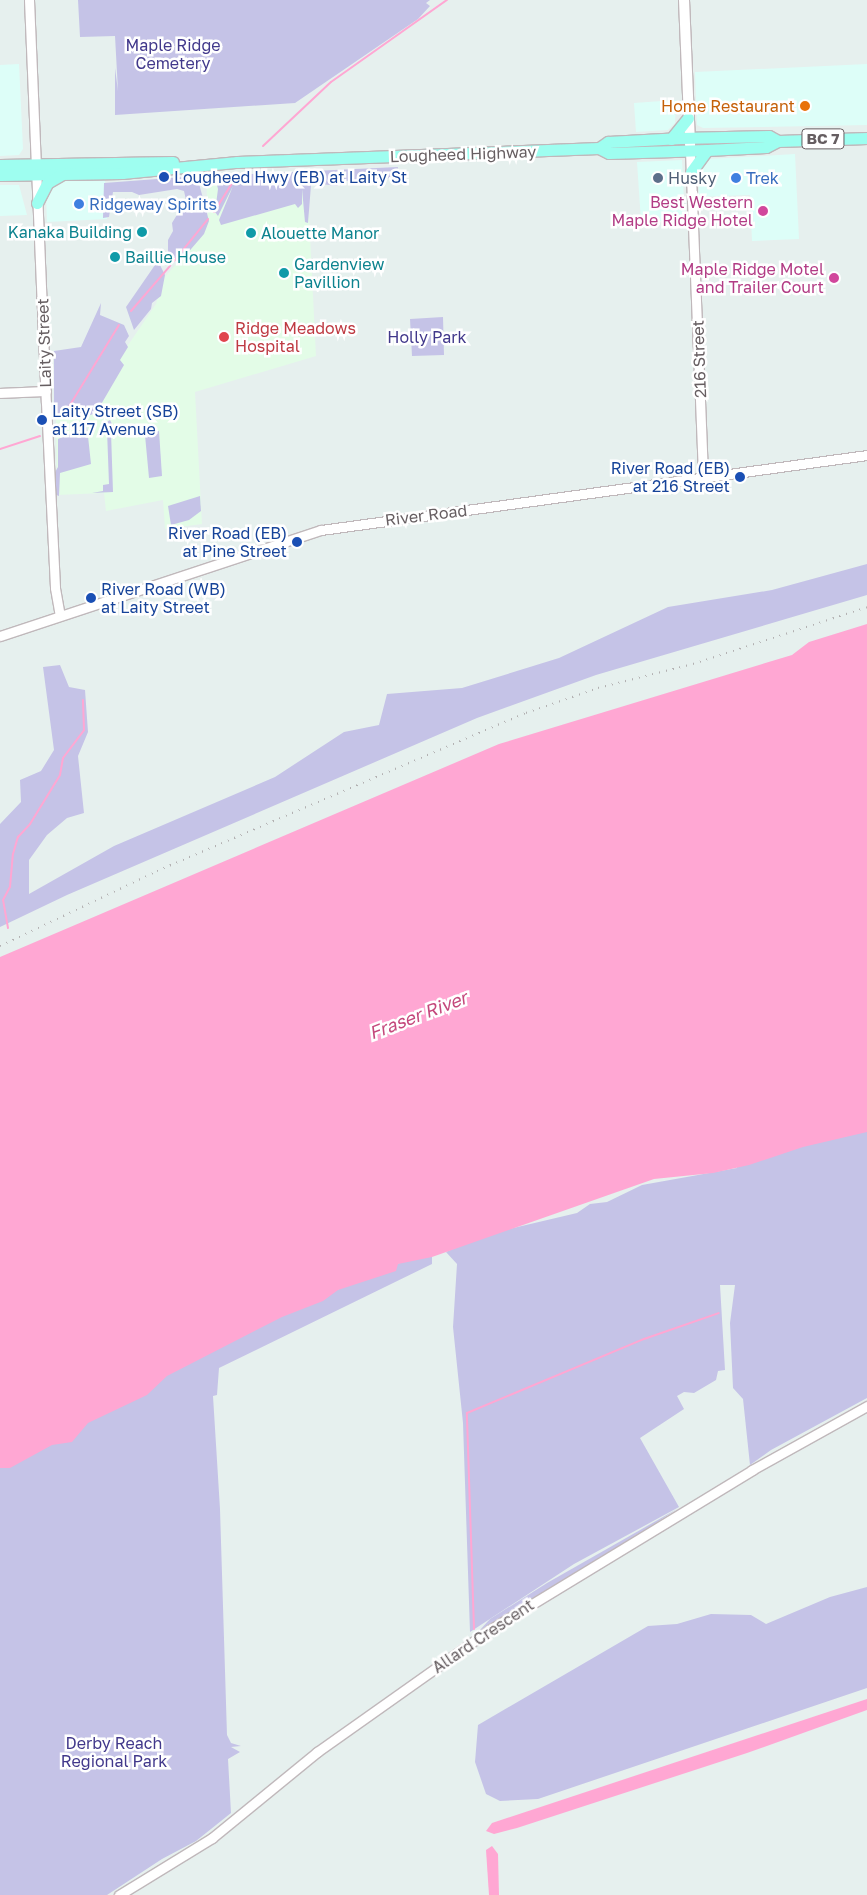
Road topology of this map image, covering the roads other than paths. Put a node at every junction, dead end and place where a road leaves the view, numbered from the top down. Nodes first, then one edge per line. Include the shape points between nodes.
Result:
1 (29, 0) edge
2 (684, 0) edge
3 (688, 118) junction
4 (689, 138) junction
5 (867, 138) edge
6 (671, 139) junction
7 (778, 141) junction
8 (599, 148) junction
9 (707, 150) junction
10 (690, 151) junction
11 (237, 162) junction
12 (0, 165) edge
13 (35, 167) junction
14 (691, 172) junction
15 (0, 175) edge
16 (63, 175) junction
17 (37, 203) junction
18 (46, 391) junction
19 (0, 393) edge
20 (867, 455) edge
21 (702, 478) junction
22 (60, 615) junction
23 (0, 636) edge
24 (867, 1406) edge
25 (119, 1895) edge

1 - 13 street, Laity Street via 32,106 29,117
2 - 3 main road, 216 Street
3 - 4 main road, 216 Street
3 - 6 highway
4 - 6 highway, Lougheed Highway / BC 7
4 - 7 highway, Lougheed Highway / BC 7 via 769,136
4 - 10 main road, 216 Street
5 - 7 highway, Lougheed Highway / BC 7
6 - 8 highway, Lougheed Highway / BC 7 via 608,142
7 - 9 highway, Lougheed Highway / BC 7 via 766,147
8 - 10 highway, Lougheed Highway / BC 7 via 609,154
8 - 11 highway, Lougheed Highway / BC 7
9 - 10 highway, Lougheed Highway / BC 7
9 - 14 highway
10 - 14 street, 216 Street
11 - 13 highway, Lougheed Highway / BC 7 via 121,161
11 - 16 highway, Lougheed Highway / BC 7
12 - 13 highway, Lougheed Highway / BC 7
13 - 15 highway, Lougheed Highway / BC 7
13 - 16 highway, Lougheed Highway / BC 7
13 - 17 street, Laity Street
14 - 21 street, 216 Street
16 - 17 highway via 47,183
17 - 18 street, Laity Street
18 - 19 street
18 - 22 street, Laity Street
20 - 21 street, River Road
21 - 22 street, River Road via 321,530
22 - 23 street, River Road
24 - 25 street, Allard Crescent via 752,1470 491,1629 317,1752 212,1838

